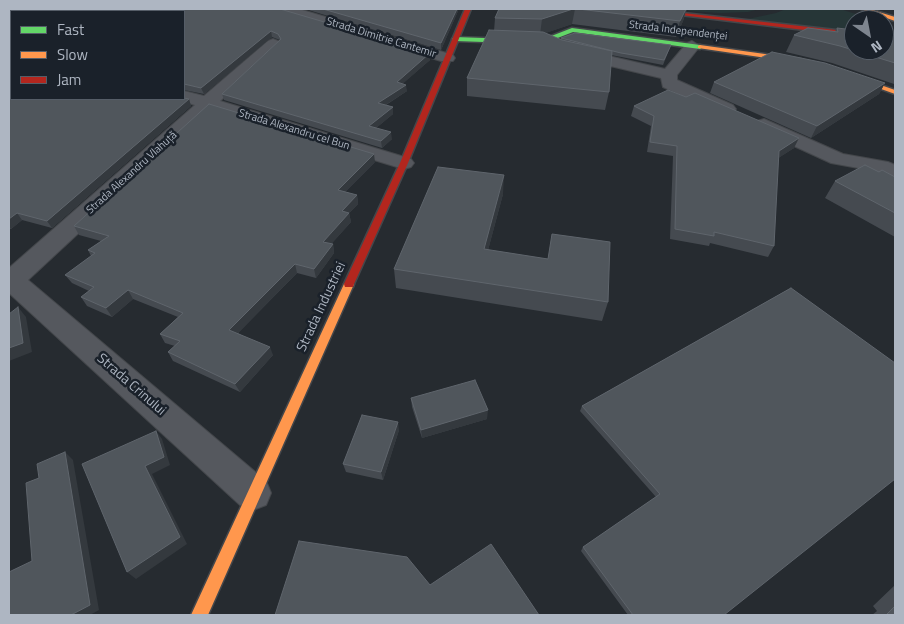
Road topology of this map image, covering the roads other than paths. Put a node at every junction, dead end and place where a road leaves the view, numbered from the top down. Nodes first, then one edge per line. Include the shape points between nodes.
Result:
1 (287, 9) edge
2 (468, 9) edge
3 (634, 9) edge
4 (768, 13) dead end
5 (696, 17) junction
6 (844, 33) edge
7 (455, 39) junction
8 (542, 42) junction
9 (273, 44) edge
10 (692, 46) junction
11 (447, 58) junction
12 (816, 65) edge
13 (834, 71) edge
14 (670, 75) junction
15 (895, 92) edge
16 (185, 96) edge
17 (210, 104) junction
18 (404, 163) junction
19 (895, 174) edge
20 (10, 279) edge
21 (253, 493) junction
22 (199, 615) edge

1 - 11 street, Strada Dimitrie Cantemir
2 - 7 street, Strada Industriei
3 - 5 street, Strada Independenței
4 - 5 street
5 - 6 street, Strada Independenței
7 - 8 street, Strada Independenței
7 - 11 street, Strada Industriei
8 - 10 street, Strada Independenței via 572,30
8 - 14 street via 566,52
9 - 17 street, Strada Alexandru Vlahuță
10 - 12 street, Strada Independenței via 774,56
10 - 14 street
11 - 18 street, Strada Industriei
13 - 15 street
14 - 19 street via 669,82 838,159 881,166
16 - 17 street, Strada Alexandru cel Bun
17 - 18 street, Strada Alexandru cel Bun
17 - 20 street, Strada Alexandru Vlahuță
18 - 21 street, Strada Industriei
20 - 21 street, Strada Crinului
21 - 22 street, Strada Industriei

